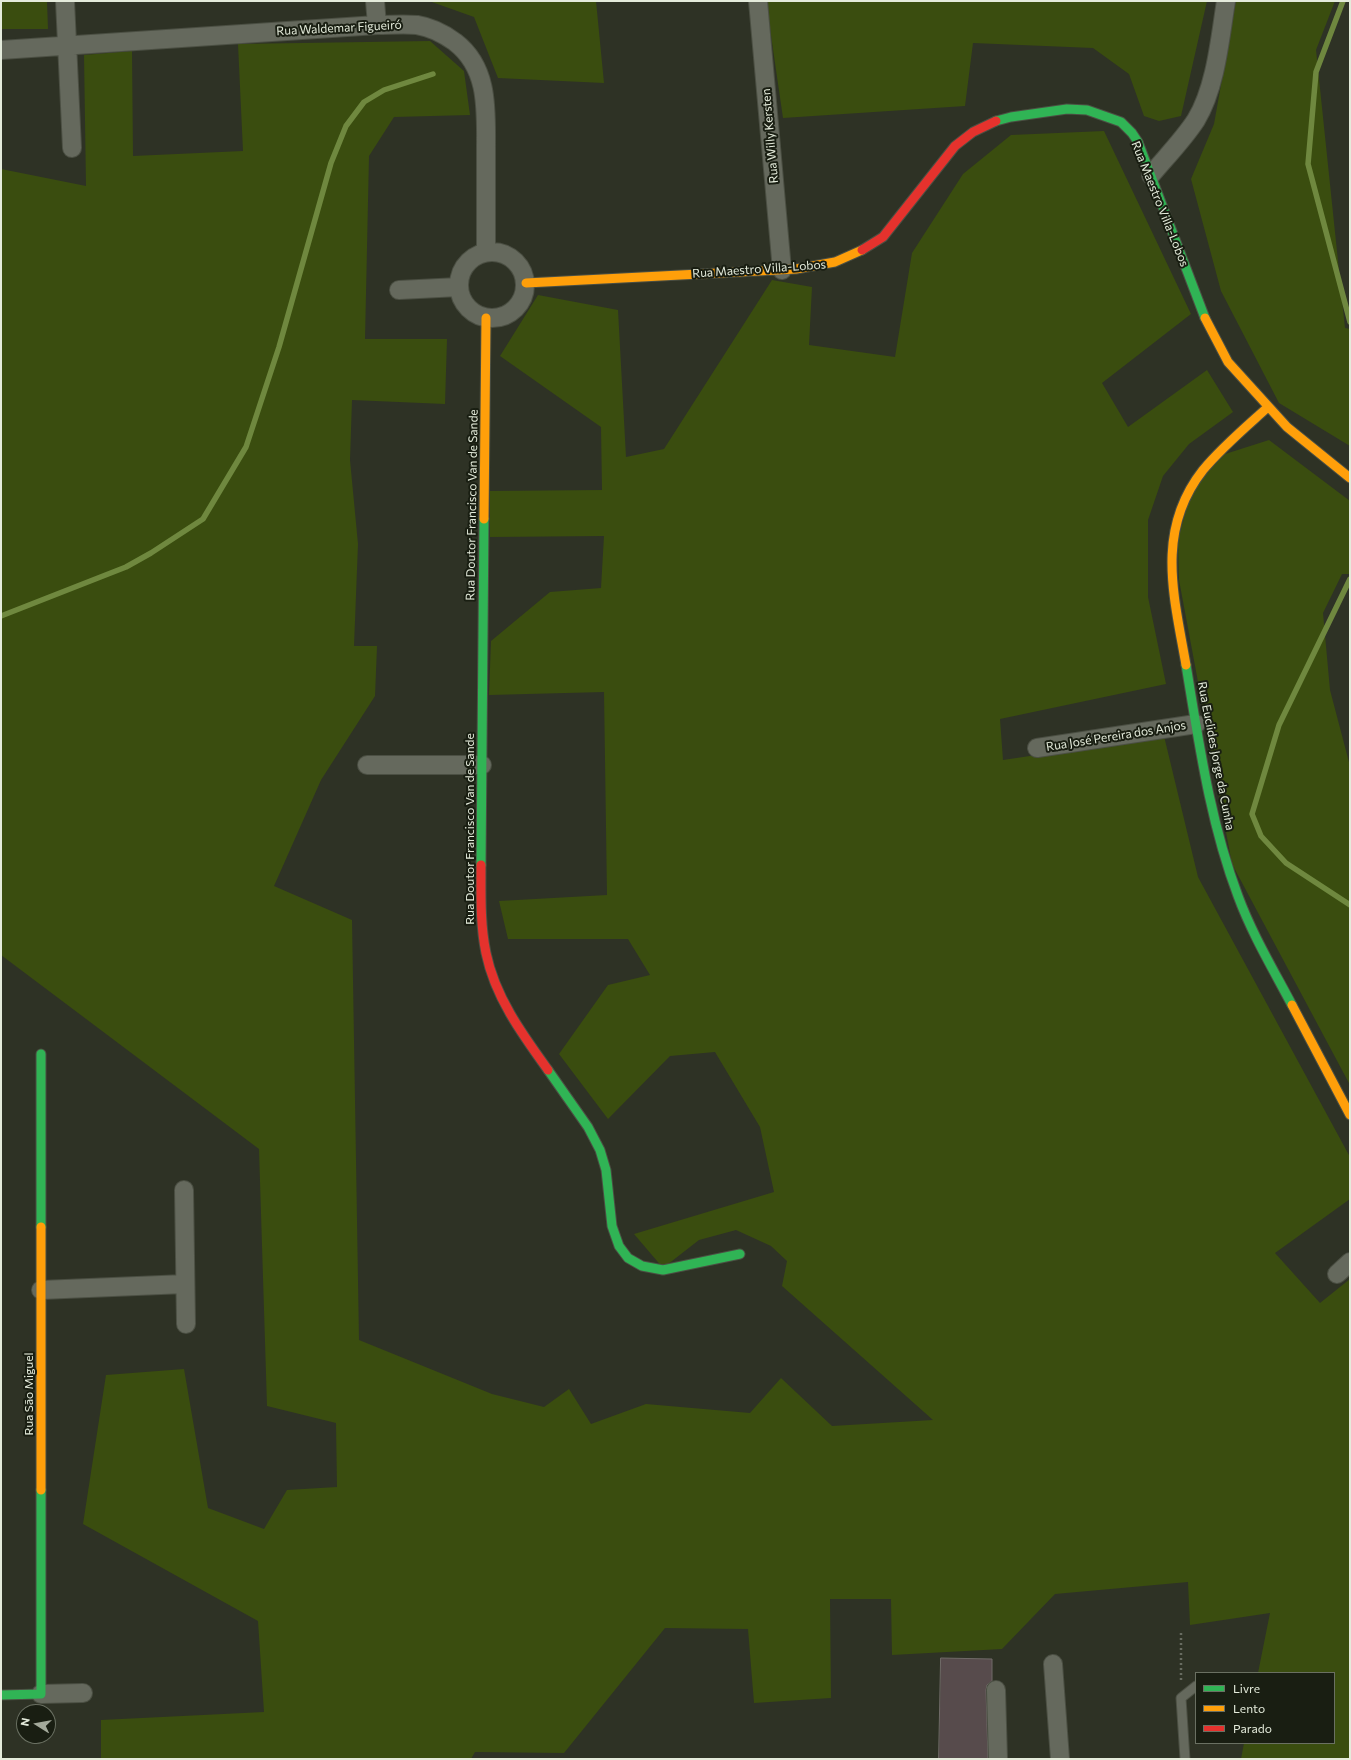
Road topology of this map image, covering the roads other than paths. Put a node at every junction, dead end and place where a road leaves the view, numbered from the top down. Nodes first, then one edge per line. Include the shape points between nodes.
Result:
1 (65, 1) edge
2 (375, 1) edge
3 (758, 1) edge
4 (1226, 1) edge
5 (377, 25) junction
6 (67, 46) junction
7 (1, 50) edge
8 (72, 148) dead end
9 (1151, 175) junction
10 (486, 251) junction
11 (782, 270) junction
12 (526, 284) junction
13 (458, 287) junction
14 (399, 290) dead end
15 (486, 318) junction
16 (1268, 407) junction
17 (1350, 478) edge
18 (1196, 724) junction
19 (1037, 748) dead end
20 (367, 764) dead end
21 (482, 765) junction
22 (41, 1054) dead end
23 (1350, 1115) edge
24 (184, 1190) dead end
25 (740, 1254) dead end
26 (185, 1284) junction
27 (41, 1290) junction
28 (186, 1324) dead end
29 (1053, 1664) dead end
30 (1195, 1687) edge
31 (996, 1690) dead end
32 (83, 1693) dead end
33 (41, 1694) junction
34 (1, 1695) edge
35 (998, 1759) edge
36 (1060, 1759) edge
37 (1185, 1759) edge

1 - 6 street
2 - 5 street
3 - 11 street, Rua Willy Kersten
4 - 9 street via 1216,61 1205,100 1182,139
5 - 6 street, Rua Waldemar Figueiró
5 - 10 street, Rua Waldemar Figueiró via 418,26 448,36 463,48 475,64 485,98
6 - 7 street, Rua Waldemar Figueiró
6 - 8 street
9 - 11 street, Rua Maestro Villa-Lobos via 1132,133 1121,122 1107,116 1087,110 1067,109 1010,117 973,132 955,146 883,237 868,248 833,264
9 - 16 street, Rua Maestro Villa-Lobos via 1214,337 1228,362
10 - 12 street via 498,251 509,255 523,272
10 - 13 street via 477,254 463,268
11 - 12 street, Rua Maestro Villa-Lobos
12 - 15 street via 525,293 514,310 501,317
13 - 14 street
13 - 15 street via 467,307
15 - 21 street, Rua Doutor Francisco Van de Sande
16 - 17 street, Rua Maestro Villa-Lobos via 1287,427
16 - 18 street, Rua Euclides Jorge da Cunha via 1213,457 1197,476 1185,497 1173,532 1172,583
18 - 19 street, Rua José Pereira dos Anjos
18 - 23 street, Rua Euclides Jorge da Cunha via 1214,820 1237,894 1250,927
20 - 21 street
21 - 25 street, Rua Doutor Francisco Van de Sande via 481,920 490,972 511,1018 599,1148 606,1172 613,1228 618,1245 625,1256 638,1264 663,1270
22 - 27 street, Rua São Miguel
24 - 26 street
26 - 27 street
26 - 28 street
27 - 33 street, Rua São Miguel
29 - 36 street
30 - 37 lane via 1181,1698
31 - 35 street
32 - 33 street
33 - 34 street

